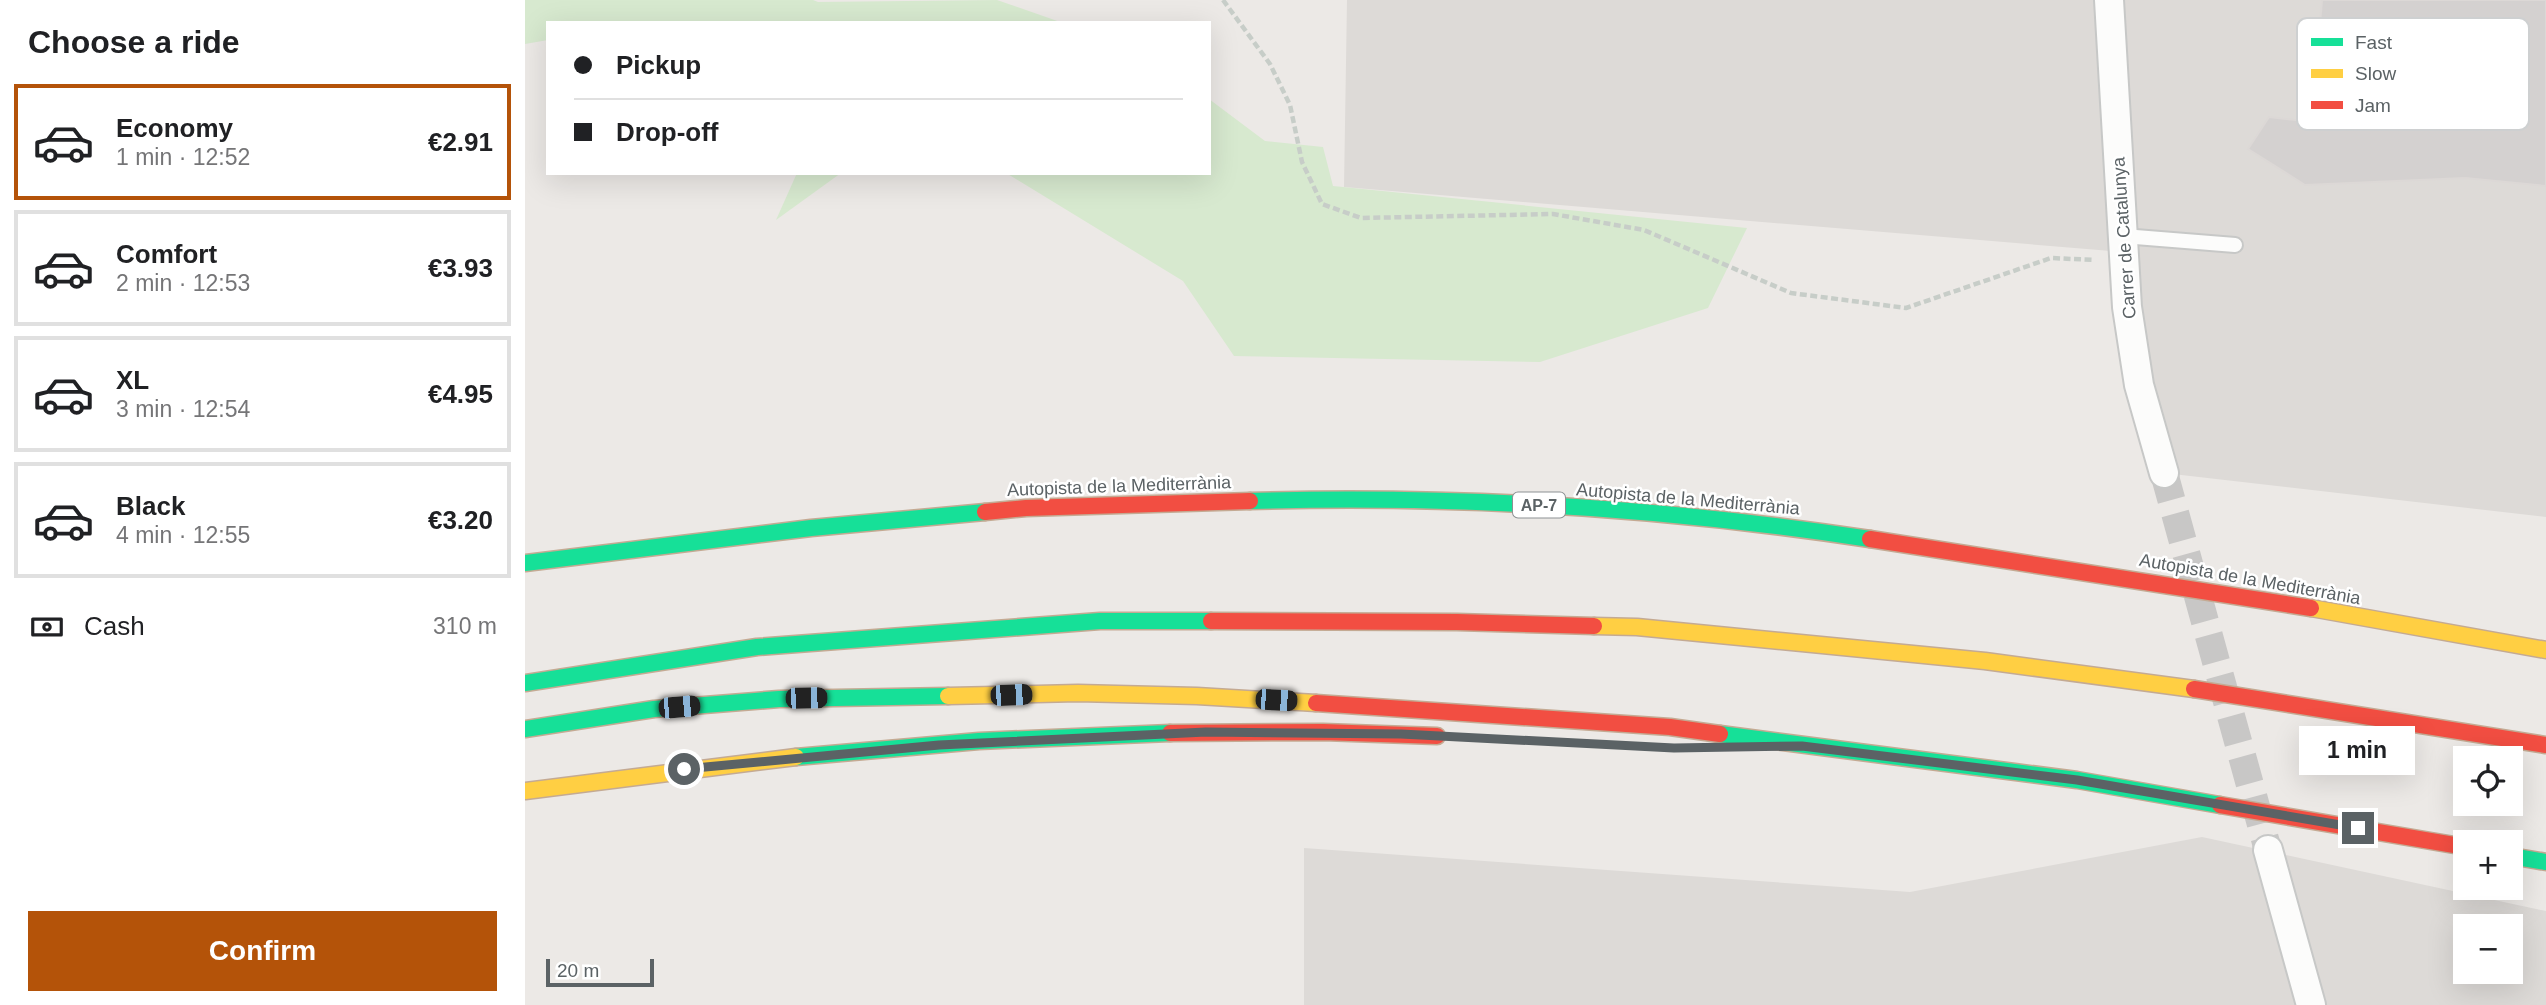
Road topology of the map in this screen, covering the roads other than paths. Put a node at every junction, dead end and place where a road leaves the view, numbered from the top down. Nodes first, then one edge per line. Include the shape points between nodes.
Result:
1 (2109, 0) edge
2 (2235, 245) dead end
3 (2124, 249) junction
4 (2164, 473) tunnel mouth
5 (525, 563) edge
6 (2546, 650) edge
7 (525, 683) edge
8 (525, 729) edge
9 (1456, 737) dead end
10 (2546, 745) edge
11 (1802, 746) junction
12 (1699, 748) dead end
13 (525, 791) edge
14 (2453, 845) edge
15 (2268, 850) tunnel mouth
16 (2523, 858) edge
17 (2546, 862) edge
18 (2311, 1005) edge

1 - 3 street, Carrer de Catalunya
2 - 3 lane
3 - 4 street, Carrer de Catalunya via 2139,385
5 - 6 highway, Autopista de la Mediterrània / AP-7 via 811,528 1026,508 1258,500 1439,500 1610,509 1799,528 2234,594
7 - 10 highway via 757,647 1100,621 1471,622 1637,628 1985,661
8 - 11 highway via 654,709 779,699 1079,693 1197,696 1670,727
9 - 13 highway via 1206,732 1022,739 766,760
11 - 12 highway
11 - 14 highway via 2077,780
15 - 18 street
16 - 17 highway

